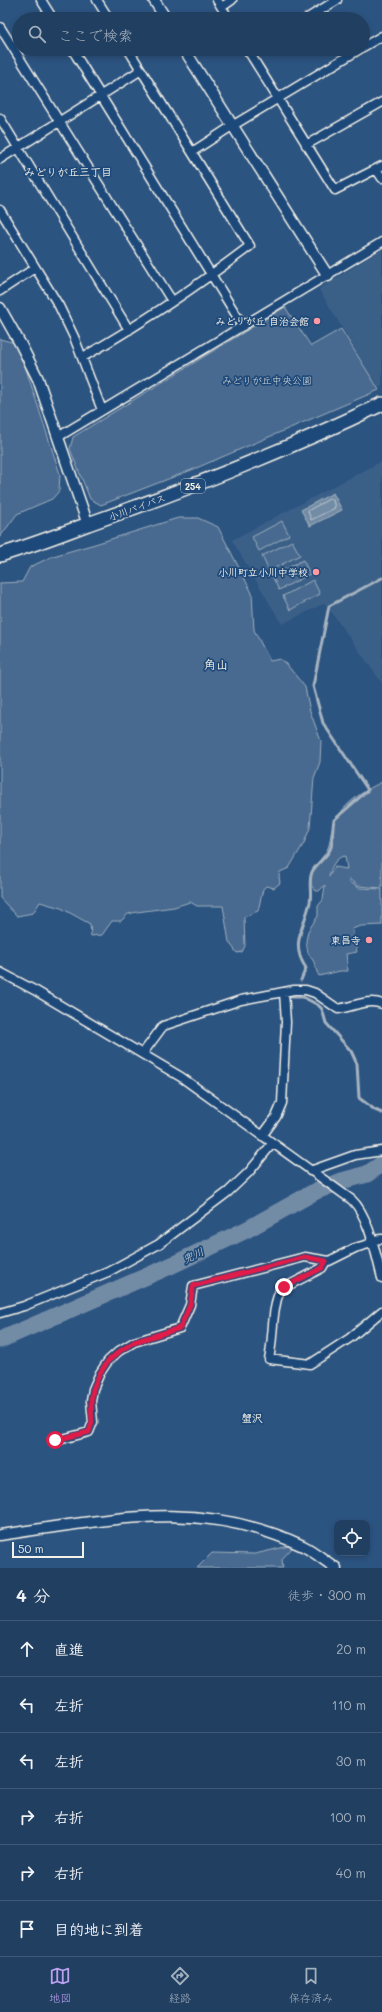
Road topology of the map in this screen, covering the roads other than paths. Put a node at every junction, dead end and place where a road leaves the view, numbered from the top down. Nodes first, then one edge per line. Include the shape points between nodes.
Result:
1 (42, 0) edge
2 (97, 0) edge
3 (154, 0) edge
4 (232, 0) edge
5 (337, 0) edge
6 (219, 3) edge
7 (49, 12) edge
8 (105, 12) edge
9 (162, 12) edge
10 (225, 12) edge
11 (317, 12) edge
12 (0, 27) edge
13 (382, 36) edge
14 (370, 43) edge
15 (12, 46) edge
16 (18, 56) edge
17 (76, 56) edge
18 (132, 56) edge
19 (188, 56) edge
20 (253, 56) edge
21 (349, 56) edge
22 (141, 70) junction
23 (101, 95) junction
24 (277, 100) junction
25 (382, 102) edge
26 (0, 118) edge
27 (59, 122) junction
28 (232, 126) junction
29 (306, 145) junction
30 (18, 147) junction
31 (192, 152) junction
32 (0, 159) edge
33 (379, 167) edge
34 (382, 178) edge
35 (0, 210) edge
36 (382, 242) edge
37 (35, 268) junction
38 (212, 275) junction
39 (328, 276) junction
40 (0, 291) edge
41 (172, 301) junction
42 (0, 308) edge
43 (243, 326) junction
44 (129, 330) junction
45 (84, 357) junction
46 (382, 404) edge
47 (102, 410) junction
48 (58, 437) junction
49 (88, 524) junction
50 (0, 555) edge
51 (0, 972) edge
52 (284, 992) junction
53 (382, 1004) edge
54 (143, 1053) junction
55 (262, 1136) junction
56 (272, 1144) junction
57 (382, 1151) edge
58 (310, 1171) junction
59 (382, 1239) edge
60 (372, 1242) junction
61 (326, 1261) junction
62 (382, 1278) edge
63 (382, 1311) edge
64 (0, 1313) edge
65 (55, 1440) dead end
66 (0, 1535) edge
67 (336, 1568) edge

1 - 7 street
2 - 8 street
3 - 9 street
4 - 6 street
5 - 11 street
6 - 10 street
12 - 15 street
13 - 14 street
16 - 27 street
17 - 23 street
18 - 22 street
19 - 28 street
20 - 24 street
21 - 24 street
22 - 23 street
22 - 31 street
23 - 27 street
23 - 38 street
24 - 28 street
24 - 29 street
25 - 29 street
26 - 30 street
27 - 30 street
27 - 41 street
28 - 31 street
28 - 39 street
29 - 33 street via 335,190
30 - 32 street
30 - 44 street
31 - 38 street via 250,246
33 - 34 street
35 - 37 street
36 - 39 street
37 - 40 street
37 - 45 street via 59,306
38 - 41 street
38 - 43 street
39 - 43 street
41 - 44 street
42 - 48 street via 38,379
43 - 47 street
44 - 45 street
45 - 47 street
46 - 49 highway, 小川バイパス / 254 via 220,475
47 - 48 street
48 - 49 street
49 - 50 highway, 小川バイパス / 254
51 - 54 street
52 - 53 street via 306,990 338,1009 367,1001
52 - 54 street via 241,1000 174,1021 163,1026
52 - 55 street via 286,1022 282,1103 276,1117
54 - 55 street via 196,1087
55 - 56 street
56 - 58 street
56 - 64 street via 228,1192 159,1244 108,1272 30,1304
57 - 58 street via 356,1155
58 - 60 street via 352,1200 360,1211
59 - 60 street
60 - 61 street
60 - 62 street
61 - 63 street via 322,1268 280,1290 273,1308 273,1340 268,1359 310,1364 350,1338
61 - 65 street via 305,1257 193,1286 190,1305 180,1328 134,1342 120,1351 100,1373 93,1389 92,1422 89,1432
66 - 67 street via 134,1516 170,1515 213,1519 257,1528 304,1547

